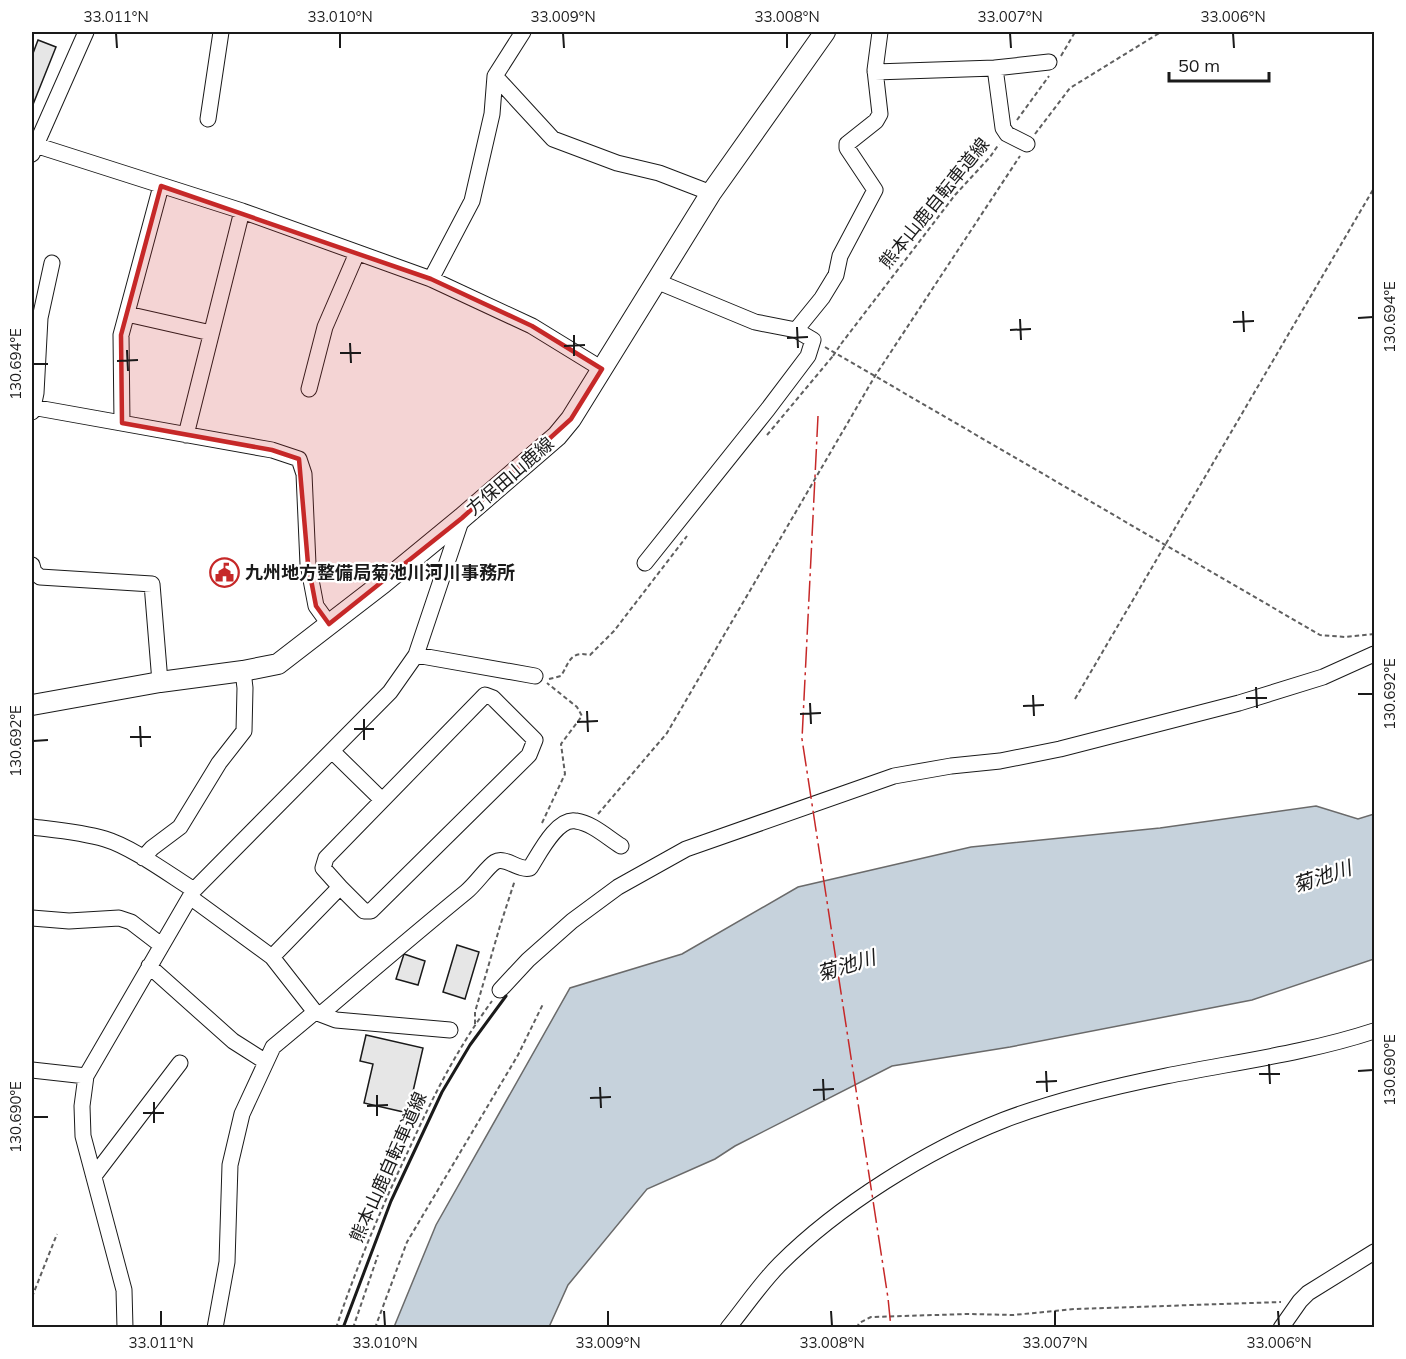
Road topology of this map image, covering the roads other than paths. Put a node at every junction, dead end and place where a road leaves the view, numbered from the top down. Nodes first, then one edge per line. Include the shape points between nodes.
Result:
1 (86, 32) edge
2 (221, 32) edge
3 (523, 32) edge
4 (825, 32) edge
5 (880, 32) edge
6 (1053, 64) road end
7 (995, 68) junction
8 (875, 72) junction
9 (495, 76) junction
10 (208, 119) dead end
11 (1027, 144) road end
12 (33, 148) edge
13 (161, 186) junction
14 (711, 193) junction
15 (242, 211) junction
16 (357, 253) junction
17 (52, 263) dead end
18 (431, 279) junction
19 (656, 281) junction
20 (127, 314) junction
21 (796, 330) junction
22 (211, 333) junction
23 (602, 369) junction
24 (309, 390) dead end
25 (32, 409) edge
26 (122, 423) junction
27 (186, 435) junction
28 (462, 518) junction
29 (645, 563) dead end
30 (32, 565) edge
31 (329, 624) junction
32 (1374, 654) edge
33 (416, 655) junction
34 (243, 671) junction
35 (535, 676) dead end
36 (160, 682) junction
37 (32, 705) edge
38 (332, 751) junction
39 (382, 800) junction
40 (32, 827) edge
41 (621, 846) dead end
42 (144, 858) junction
43 (340, 887) junction
44 (192, 893) junction
45 (32, 918) edge
46 (162, 945) junction
47 (272, 957) junction
48 (150, 966) junction
49 (500, 990) road end
50 (318, 1013) junction
51 (450, 1030) dead end
52 (1374, 1031) edge
53 (266, 1062) junction
54 (180, 1063) dead end
55 (32, 1070) edge
56 (86, 1076) junction
57 (94, 1176) junction
58 (1374, 1252) edge
59 (124, 1328) edge
60 (215, 1328) edge
61 (728, 1328) edge
62 (1281, 1328) edge

1 - 12 street
2 - 10 street
3 - 9 street
4 - 14 main road, 方保田山鹿線
5 - 8 street
6 - 7 street
7 - 8 street
7 - 11 street via 1003,128
8 - 21 street via 880,114 847,144 875,190 840,256 836,275
9 - 14 street via 553,139
9 - 18 street via 492,114 472,201
12 - 13 street
13 - 15 street
13 - 20 street
14 - 19 main road, 方保田山鹿線
15 - 16 street
15 - 22 street
16 - 18 street
16 - 24 street via 325,327
17 - 25 street via 40,318
18 - 23 street via 532,326
19 - 21 street via 755,322
19 - 23 main road, 方保田山鹿線
20 - 22 street
20 - 26 street via 121,335
21 - 29 street via 813,340 808,356
22 - 27 street
23 - 28 main road, 方保田山鹿線 via 557,436
25 - 26 street
26 - 27 street
27 - 31 street via 272,450 299,459 304,474 308,564 316,606
28 - 31 main road, 方保田山鹿線
28 - 33 street
30 - 36 street via 40,577 152,584
31 - 34 main road, 方保田山鹿線 via 278,664
32 - 49 street via 1323,677 1239,703 1060,749 894,776 686,849 618,887 572,921
33 - 35 street
33 - 38 street via 390,692
34 - 36 main road, 方保田山鹿線
34 - 42 street via 244,731 219,763 180,827
36 - 37 main road, 方保田山鹿線
38 - 39 street
38 - 44 street
39 - 43 street via 326,858 323,868
39 - 43 street via 485,695 493,698 535,740 529,754 371,911 364,911
40 - 42 street via 107,839
41 - 50 street via 589,826 575,820 565,822 557,827 530,868 495,862 475,885
42 - 44 street
43 - 47 street
44 - 46 street
44 - 47 street
45 - 46 street via 119,918 131,921
46 - 48 street
47 - 50 street
48 - 53 street via 233,1041
48 - 56 street
50 - 51 street via 336,1020
50 - 53 street via 273,1047
52 - 61 street via 1059,1102 967,1137 893,1177 829,1222 779,1265
53 - 60 street via 242,1114 230,1164 227,1262
54 - 57 street
55 - 56 street
56 - 57 street via 83,1136
57 - 59 street via 124,1290
58 - 62 street via 1308,1293

